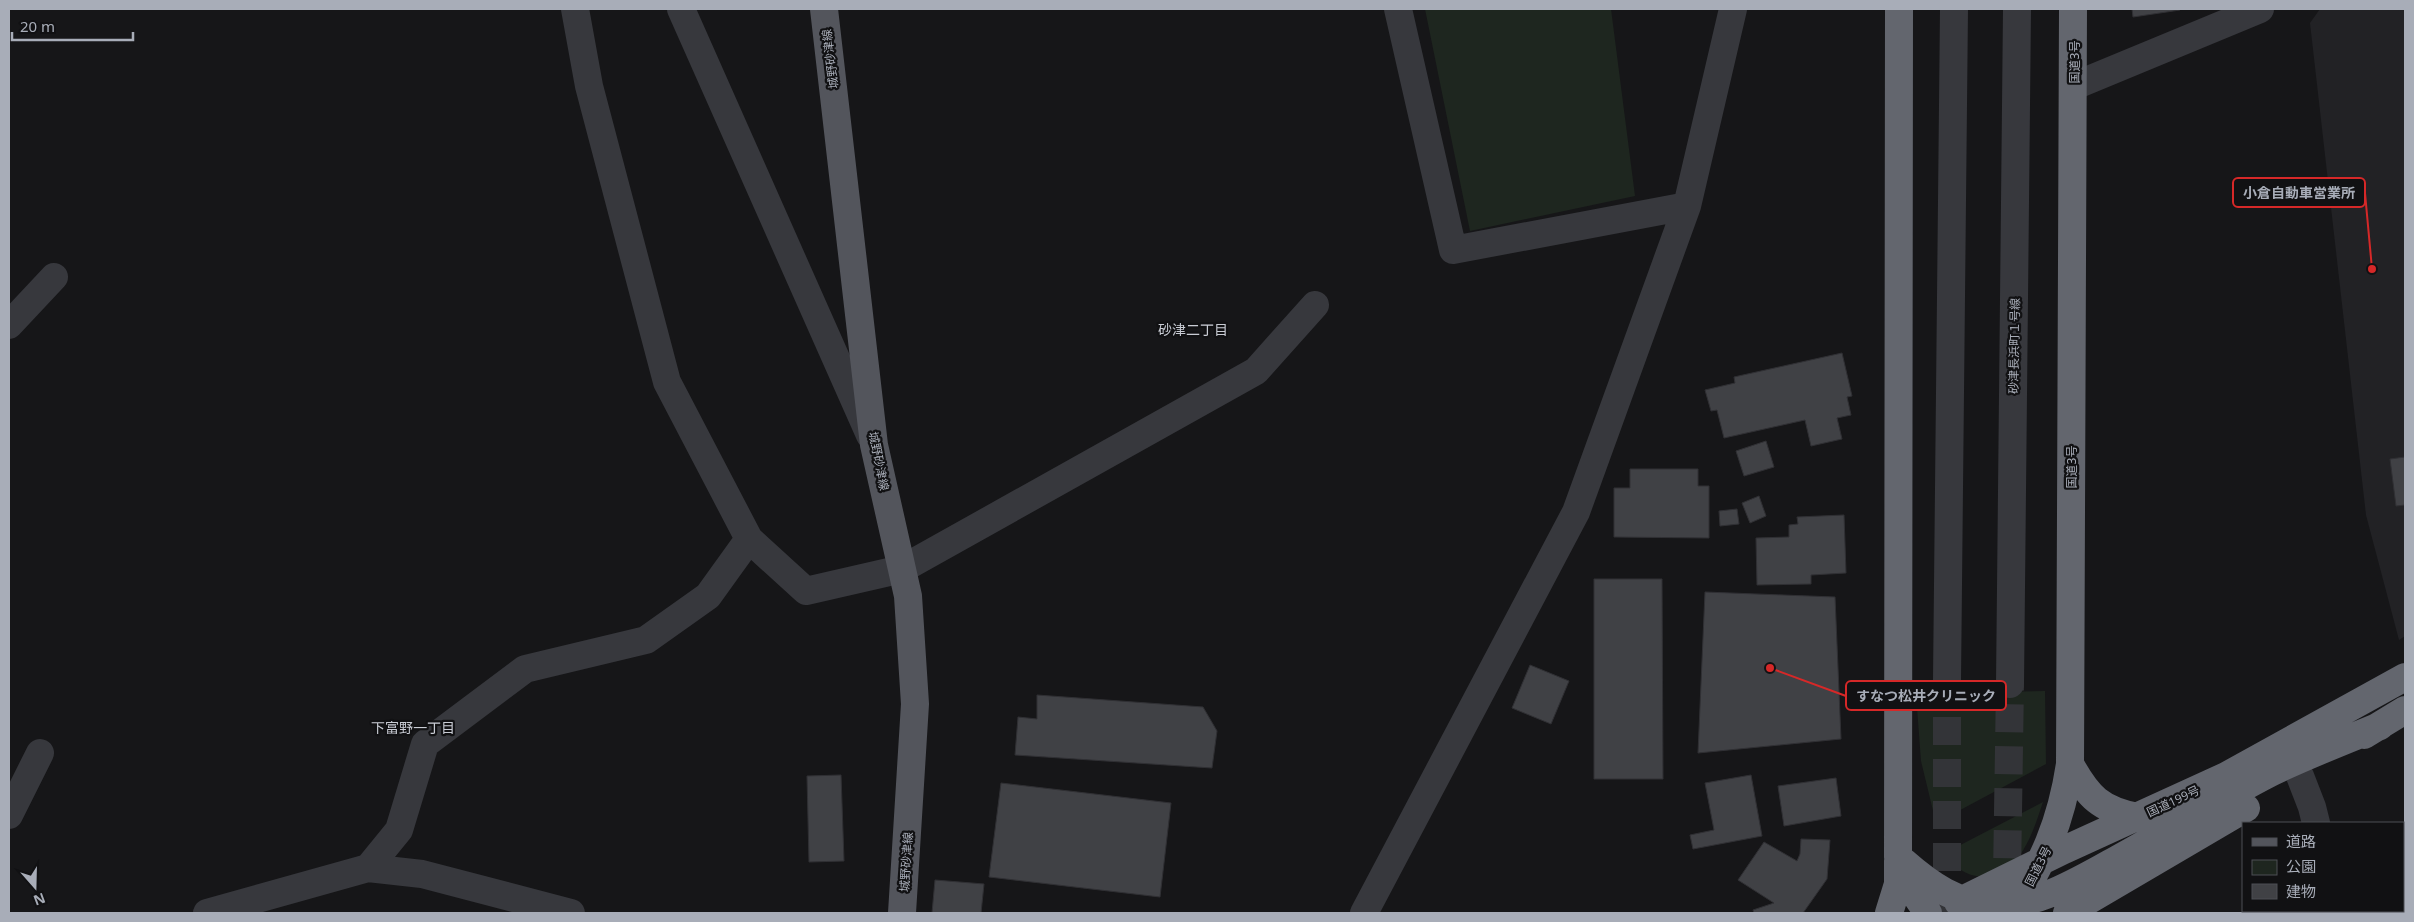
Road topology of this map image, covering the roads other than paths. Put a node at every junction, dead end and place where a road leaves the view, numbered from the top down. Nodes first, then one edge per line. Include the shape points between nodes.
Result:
1 (575, 9) edge
2 (681, 9) edge
3 (824, 9) edge
4 (1398, 9) edge
5 (1733, 9) edge
6 (1899, 9) edge
7 (1954, 9) edge
8 (2017, 9) edge
9 (2074, 9) edge
10 (2260, 9) edge
11 (2074, 86) junction
12 (1686, 206) junction
13 (54, 277) dead end
14 (1315, 306) dead end
15 (9, 325) edge
16 (874, 445) junction
17 (749, 539) junction
18 (902, 569) junction
19 (2405, 677) edge
20 (1947, 680) tunnel mouth
21 (2010, 684) tunnel mouth
22 (2405, 710) edge
23 (2380, 726) junction
24 (40, 753) dead end
25 (2070, 764) junction
26 (2300, 776) junction
27 (9, 815) edge
28 (2138, 818) junction
29 (2316, 822) edge
30 (2053, 856) junction
31 (1898, 857) junction
32 (368, 868) junction
33 (1962, 900) junction
34 (2062, 905) edge
35 (2015, 908) edge
36 (207, 913) edge
37 (571, 913) edge
38 (902, 913) edge
39 (1364, 913) edge
40 (1890, 913) edge
41 (1928, 913) edge
42 (1934, 913) edge

1 - 17 street via 589,86 667,382
2 - 16 street
3 - 16 main road, 城野砂津線
4 - 12 street via 1453,250
5 - 12 street
6 - 31 highway
7 - 20 street
8 - 21 street, 砂津長浜町１号線
9 - 11 highway, 国道3号
10 - 11 street
11 - 25 highway, 国道3号
12 - 39 street via 1576,512
13 - 15 street
14 - 18 street via 1256,371
16 - 18 main road, 城野砂津線
17 - 18 street via 806,590
17 - 32 street via 708,596 646,640 525,669 425,744 398,830
18 - 38 main road, 城野砂津線 via 908,596 915,704
19 - 28 highway, 国道199号 via 2226,776
22 - 23 highway
23 - 26 highway
23 - 34 highway via 2272,772
24 - 27 street
25 - 28 highway via 2078,780 2102,806
25 - 30 highway, 国道3号
26 - 29 street
26 - 34 highway via 2132,876
28 - 30 highway, 国道199号
30 - 33 highway, 国道199号
30 - 34 highway
30 - 35 highway, 国道3号
31 - 33 highway via 1922,879
31 - 40 highway via 1898,884
31 - 41 highway via 1910,887
32 - 36 street
32 - 37 street via 422,874
33 - 35 highway
33 - 42 highway, 国道199号
34 - 35 highway

